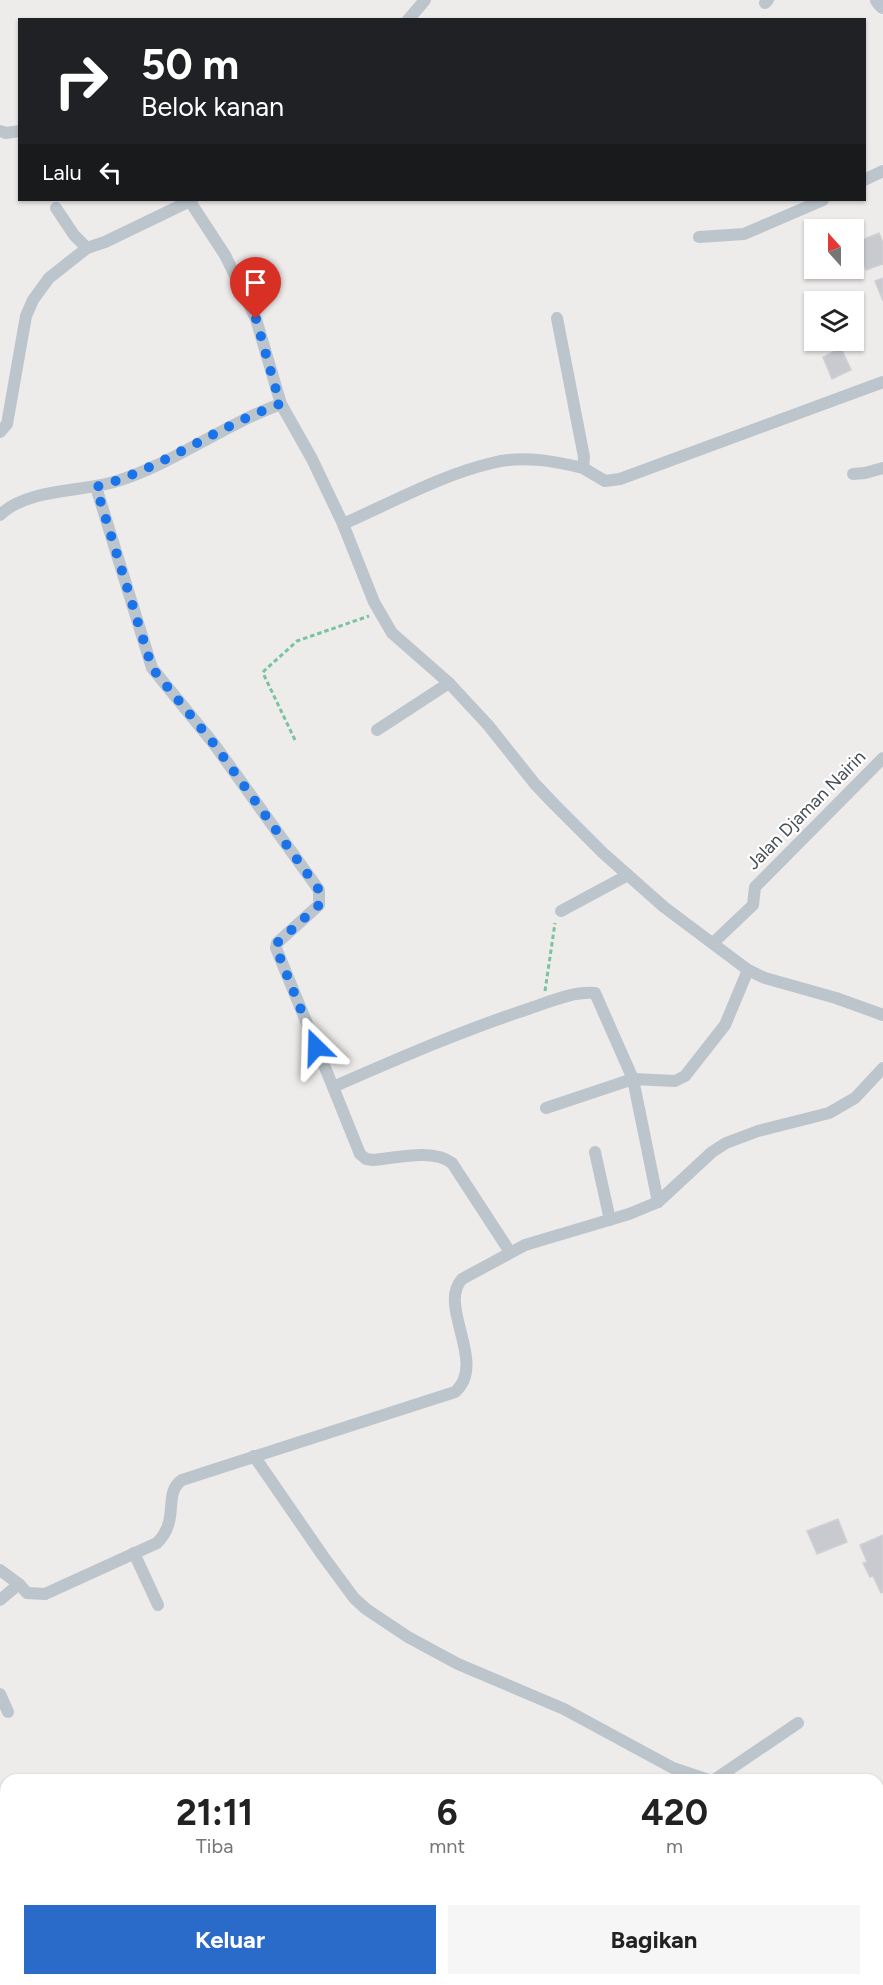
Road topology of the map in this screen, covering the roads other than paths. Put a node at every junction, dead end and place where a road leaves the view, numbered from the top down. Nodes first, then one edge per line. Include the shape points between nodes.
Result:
1 (425, 0) edge
2 (879, 0) edge
3 (883, 5) edge
4 (410, 18) edge
5 (0, 131) edge
6 (18, 131) edge
7 (883, 171) edge
8 (866, 179) edge
9 (188, 201) edge
10 (191, 201) edge
11 (821, 201) edge
12 (56, 208) dead end
13 (699, 237) dead end
14 (87, 248) junction
15 (557, 318) dead end
16 (883, 382) edge
17 (280, 404) junction
18 (0, 432) edge
19 (583, 468) junction
20 (883, 468) edge
21 (852, 474) dead end
22 (96, 487) junction
23 (0, 515) edge
24 (343, 524) junction
25 (449, 682) junction
26 (377, 730) dead end
27 (883, 758) edge
28 (628, 875) junction
29 (561, 911) road end
30 (713, 943) junction
31 (748, 969) junction
32 (883, 1015) edge
33 (883, 1068) edge
34 (633, 1079) junction
35 (333, 1087) junction
36 (546, 1108) dead end
37 (595, 1152) dead end
38 (658, 1202) junction
39 (610, 1220) junction
40 (510, 1252) junction
41 (254, 1456) junction
42 (134, 1553) junction
43 (0, 1570) edge
44 (19, 1584) junction
45 (0, 1600) edge
46 (158, 1605) dead end
47 (0, 1694) edge
48 (8, 1712) dead end
49 (798, 1723) dead end
50 (692, 1774) edge
51 (723, 1774) edge

1 - 4 street
2 - 3 main road
5 - 6 street
7 - 8 street
9 - 14 street
10 - 17 street via 225,255 256,319
11 - 13 street via 744,234
12 - 14 street
14 - 18 street via 49,278 33,300 26,316 7,424
15 - 19 street
16 - 19 street via 620,479 605,481
17 - 22 street via 237,421 153,467
17 - 24 street
19 - 24 street via 557,461 493,462
20 - 21 street
22 - 23 street via 28,500
22 - 35 street via 152,668 214,744 319,890 319,905 276,948
24 - 25 street via 379,612 392,633
25 - 26 street
25 - 28 street via 535,784
27 - 30 street, Jalan Djaman Nairin via 755,887 753,905
28 - 29 street
28 - 30 street
30 - 31 street
31 - 32 street via 783,985 828,995
31 - 34 street via 725,1025 685,1076 675,1081
33 - 38 street via 855,1098 829,1113 726,1143
34 - 35 street via 595,993 584,992 436,1042
34 - 36 street
34 - 38 street
35 - 40 street via 360,1154 373,1160 433,1155 446,1159
37 - 39 street
38 - 39 street
39 - 40 street
40 - 41 street via 457,1284 455,1297 466,1369 461,1387 455,1392
41 - 42 street via 175,1485 167,1533 157,1543
41 - 50 street via 322,1556 366,1609 458,1664 564,1709
42 - 44 street via 45,1594 27,1593
42 - 46 street
43 - 44 street
44 - 45 street
47 - 48 street
49 - 51 street

